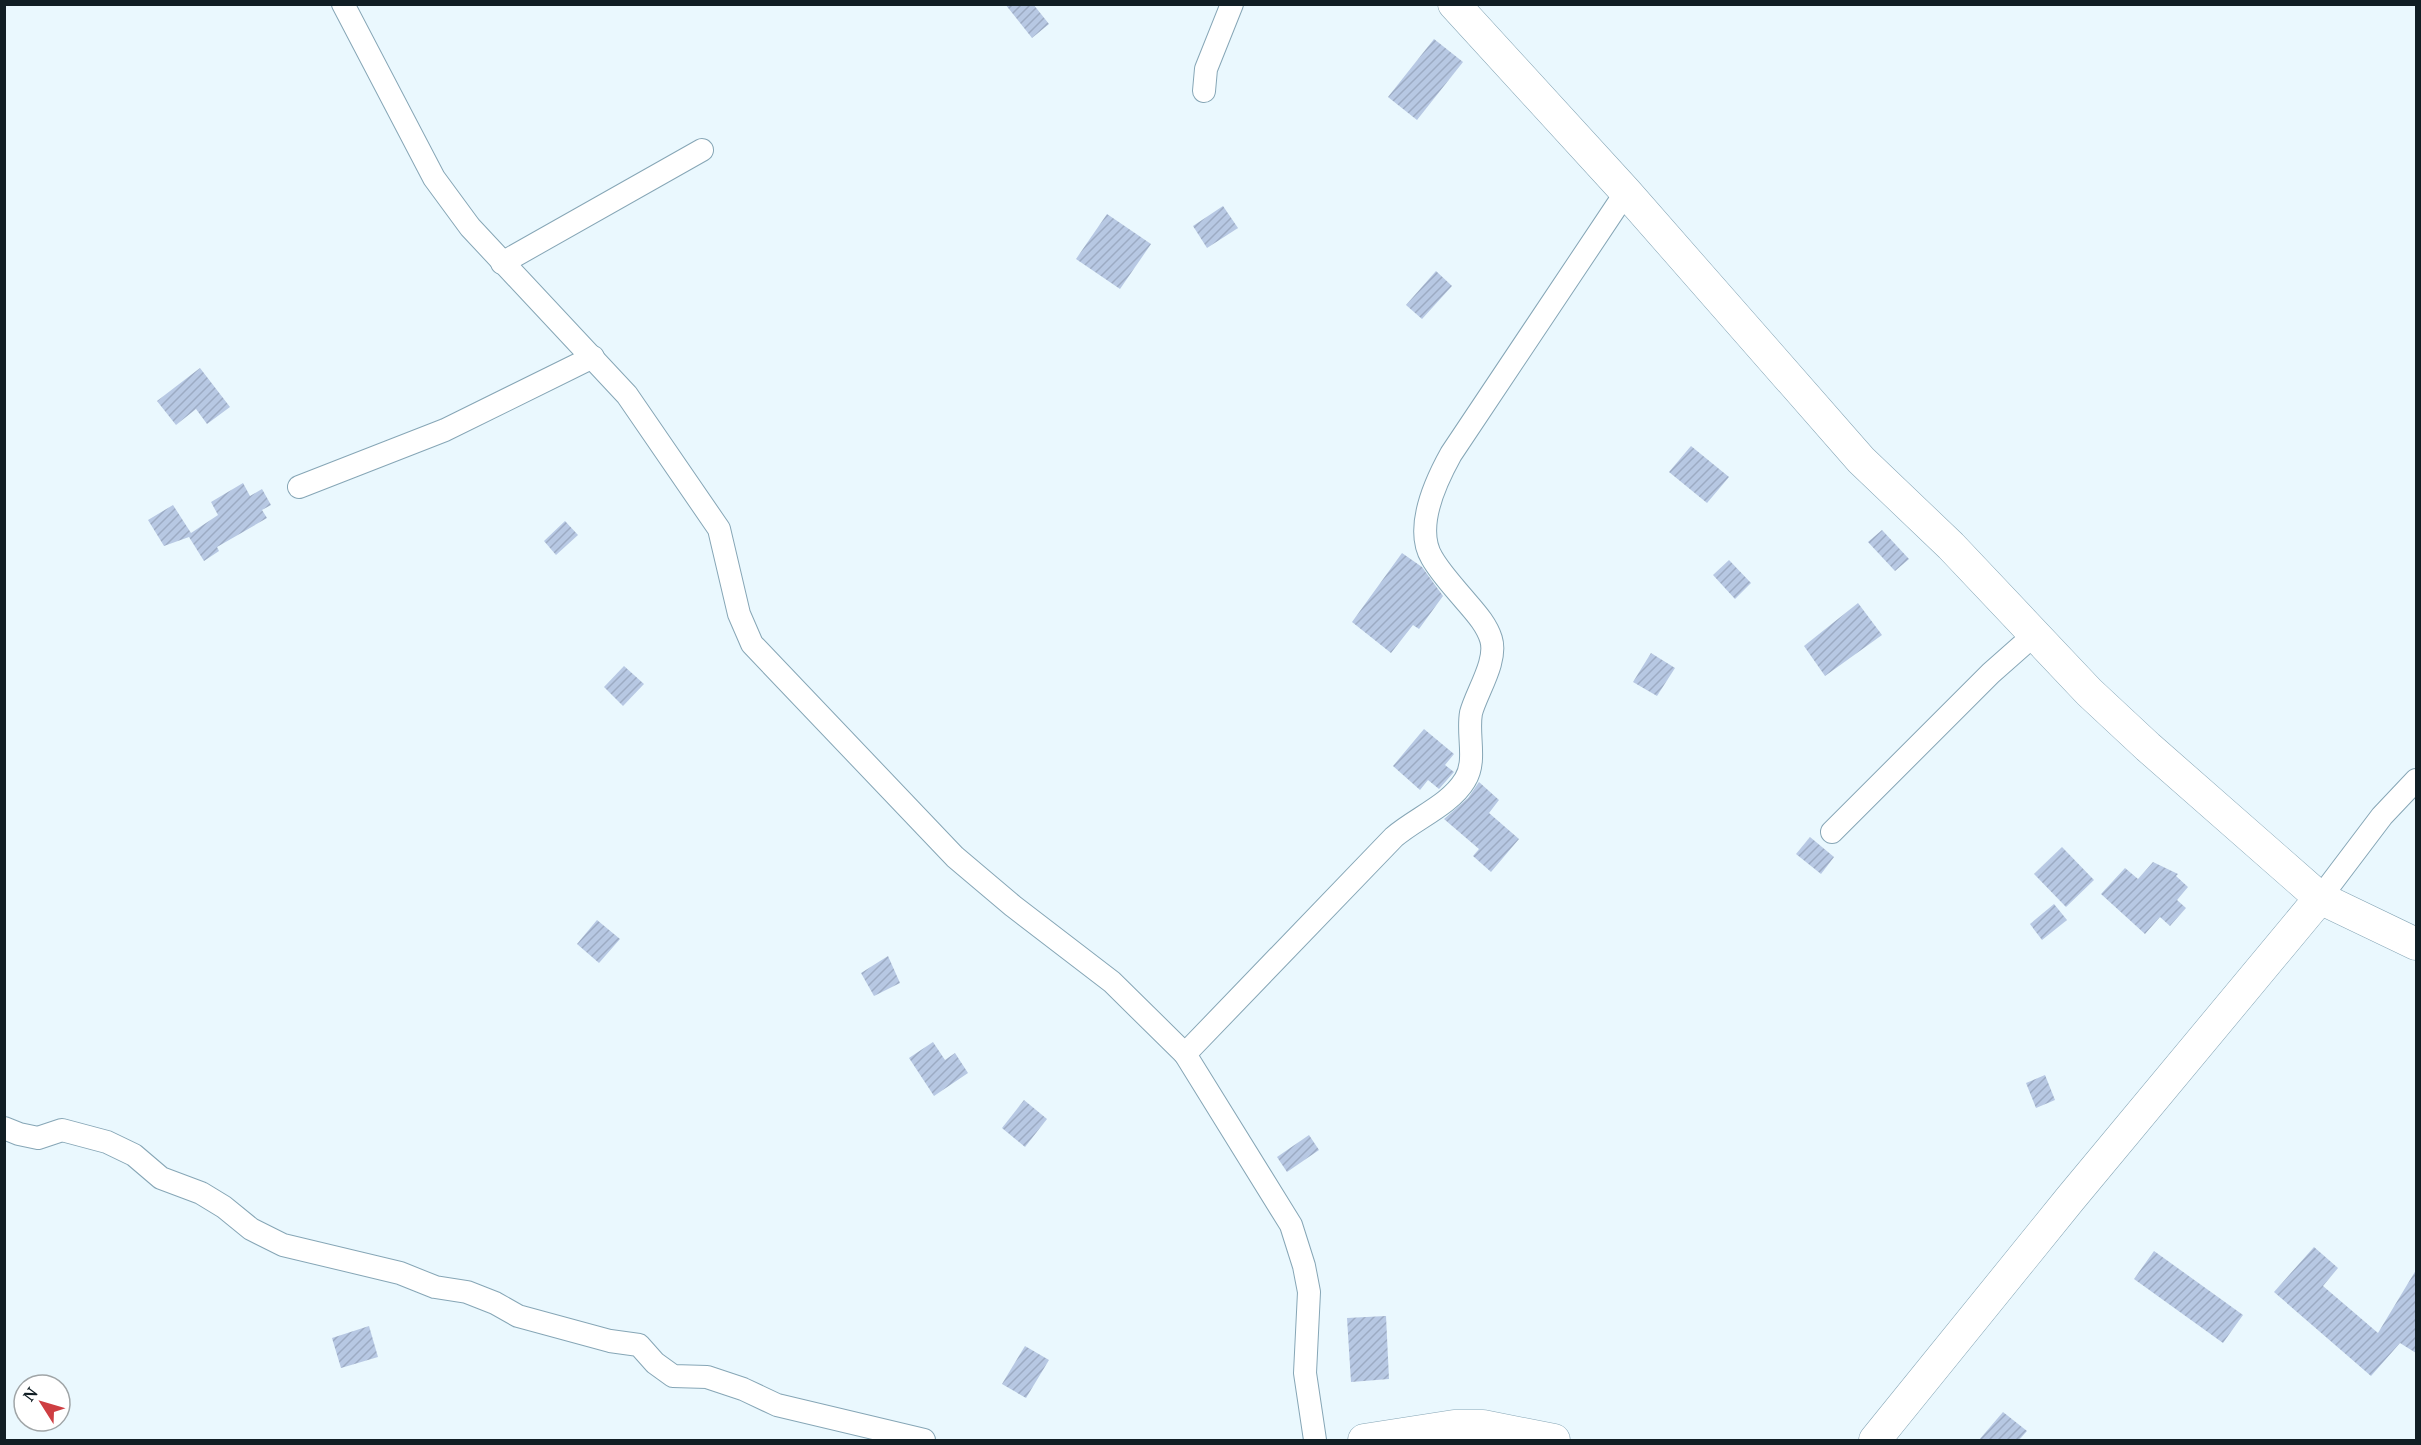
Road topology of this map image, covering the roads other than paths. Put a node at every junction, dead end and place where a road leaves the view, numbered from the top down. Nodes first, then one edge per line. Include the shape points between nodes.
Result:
1 (343, 4) edge
2 (1232, 4) edge
3 (1454, 4) edge
4 (1204, 91) dead end
5 (702, 150) dead end
6 (1626, 192) junction
7 (502, 263) junction
8 (593, 357) junction
9 (299, 487) dead end
10 (2034, 635) junction
11 (2416, 780) edge
12 (1832, 832) dead end
13 (2320, 898) junction
14 (2416, 944) edge
15 (1185, 1054) junction
16 (4, 1128) edge
17 (924, 1440) edge
18 (1315, 1440) edge
19 (1364, 1440) edge
20 (1554, 1440) edge
21 (1875, 1440) edge

1 - 7 street via 434,178
2 - 4 street via 1206,69
3 - 6 street
5 - 7 street
6 - 10 street via 1861,460 1951,546
6 - 15 street via 1451,454 1432,490 1426,544 1431,557 1483,623 1492,641 1470,720 1471,768 1465,780 1455,793 1394,837
7 - 8 street
8 - 9 street via 445,429
8 - 15 street via 627,395 719,529 739,614 752,644 956,857 1112,982
10 - 12 street via 1982,681
10 - 13 street via 2148,747
11 - 13 street via 2382,816
13 - 14 street
13 - 21 street
15 - 18 street via 1291,1225 1309,1292 1305,1373
16 - 17 street via 38,1138 62,1130 107,1142 134,1155 161,1178 201,1193 283,1245 400,1273 435,1287 467,1292 518,1316 639,1345 673,1376 707,1377 777,1405
19 - 20 street via 1454,1426 1483,1426

